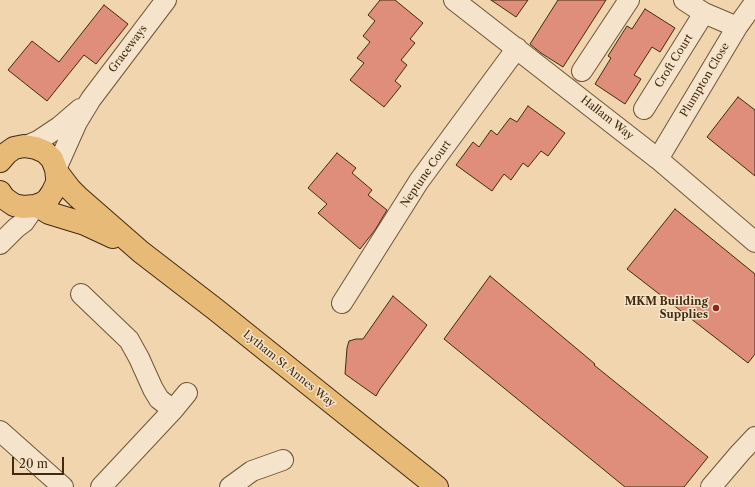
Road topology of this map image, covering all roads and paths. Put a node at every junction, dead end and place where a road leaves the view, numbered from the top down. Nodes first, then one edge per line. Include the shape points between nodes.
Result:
1 (166, 0) edge
2 (454, 0) edge
3 (629, 0) edge
4 (684, 0) edge
5 (755, 2) edge
6 (704, 13) junction
7 (737, 27) junction
8 (517, 48) junction
9 (582, 71) dead end
10 (91, 99) junction
11 (644, 109) dead end
12 (0, 136) edge
13 (25, 146) junction
14 (658, 159) junction
15 (0, 161) edge
16 (56, 171) junction
17 (0, 192) edge
18 (36, 206) junction
19 (755, 242) edge
20 (0, 244) edge
21 (141, 252) junction
22 (81, 294) dead end
23 (342, 304) dead end
24 (188, 393) dead end
25 (173, 410) junction
26 (0, 431) edge
27 (755, 437) edge
28 (283, 460) dead end
29 (60, 486) edge
30 (101, 487) edge
31 (230, 487) edge
32 (437, 487) edge
33 (711, 487) edge

1 - 10 street, Graceways
2 - 8 street, Hallam Way
3 - 9 street
4 - 6 street
5 - 7 street, Plumpton Close
6 - 7 street
6 - 11 street, Croft Court
7 - 14 street, Plumpton Close
8 - 14 street, Hallam Way
8 - 23 street, Neptune Court via 419,181
10 - 13 street, Graceways via 59,127
10 - 16 street, Graceways via 77,122
12 - 13 main road
13 - 15 main road via 14,148
13 - 16 main road, Lytham St Annes Way via 45,152 52,159
14 - 19 street, Hallam Way
16 - 18 main road via 57,183 52,193 48,199
16 - 21 main road, Lytham St Annes Way via 78,197
17 - 18 main road via 14,205
18 - 20 street via 24,222
18 - 21 main road, Lytham St Annes Way via 101,231
21 - 32 main road, Lytham St Annes Way
22 - 25 street via 129,340 152,389 159,399
24 - 25 street
25 - 30 street
26 - 29 street
27 - 33 street
28 - 31 street via 252,471

